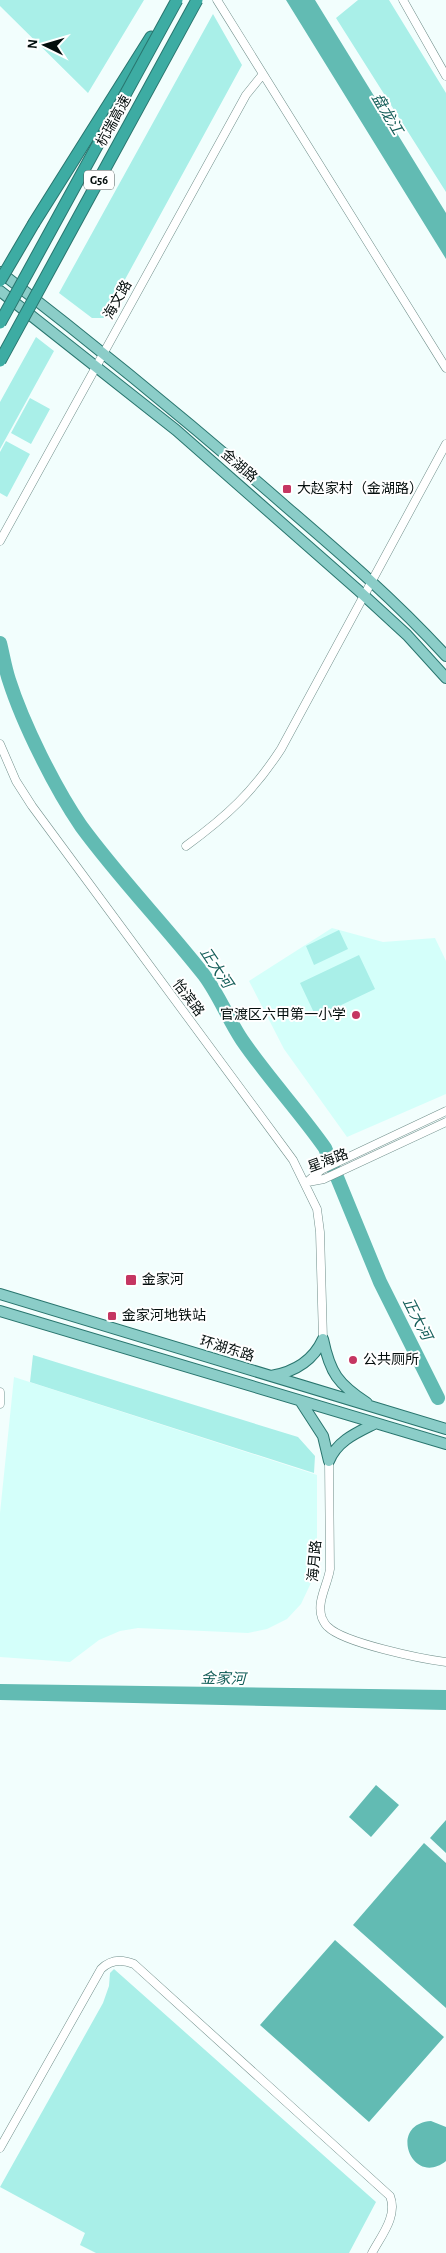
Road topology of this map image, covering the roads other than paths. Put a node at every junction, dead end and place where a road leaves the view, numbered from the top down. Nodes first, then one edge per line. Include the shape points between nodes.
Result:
1 (176, 0) edge
2 (197, 0) edge
3 (217, 0) edge
4 (402, 0) edge
5 (263, 74) junction
6 (446, 76) edge
7 (0, 272) edge
8 (0, 282) edge
9 (0, 290) edge
10 (0, 323) edge
11 (103, 353) junction
12 (0, 361) edge
13 (96, 366) junction
14 (446, 368) edge
15 (446, 444) edge
16 (0, 541) edge
17 (371, 580) junction
18 (364, 596) junction
19 (446, 656) edge
20 (446, 678) edge
21 (0, 744) edge
22 (186, 846) dead end
23 (446, 1111) edge
24 (446, 1122) edge
25 (306, 1183) junction
26 (0, 1294) edge
27 (0, 1311) edge
28 (322, 1339) junction
29 (269, 1376) junction
30 (0, 1392) edge
31 (301, 1402) junction
32 (0, 1404) edge
33 (376, 1409) junction
34 (374, 1424) junction
35 (446, 1429) edge
36 (446, 1444) edge
37 (330, 1461) junction
38 (446, 1662) edge
39 (0, 2148) edge
40 (372, 2253) edge

1 - 8 highway, bridge
1 - 10 highway, 杭瑞高速 / G56, bridge
2 - 12 highway, 杭瑞高速 / G56, bridge
3 - 5 street
4 - 6 street
5 - 11 street, 海文路 via 246,95
5 - 14 street
7 - 11 main road, 金湖路
9 - 13 main road, 金湖路
11 - 13 street, 海文路
11 - 17 main road, 金湖路 via 185,418
13 - 16 street, 海文路
13 - 18 main road, 金湖路 via 176,430
15 - 17 street
17 - 18 street
17 - 19 main road, 金湖路
18 - 20 main road, 金湖路
18 - 22 street via 299,720 264,776 222,820
21 - 25 street, 怡滨路 via 16,781 32,806 294,1160
23 - 25 street, 星海路 via 321,1170
24 - 25 street, 星海路 via 324,1179
25 - 28 street, 怡滨路 via 317,1209 320,1232
26 - 29 main road, 环湖东路
27 - 31 main road, 环湖东路
28 - 29 main road via 318,1349 300,1366
28 - 33 main road via 328,1364 335,1376
29 - 33 main road, 环湖东路
30 - 32 street
31 - 34 main road, 环湖东路
31 - 37 main road via 323,1436
33 - 35 main road, 环湖东路
34 - 36 main road, 环湖东路
34 - 37 main road via 350,1436 334,1450
37 - 38 street, 海月路 via 330,1569 321,1600 322,1618 327,1627 362,1642
39 - 40 street via 101,1969 114,1960 128,1961 384,2189 391,2200 391,2215

